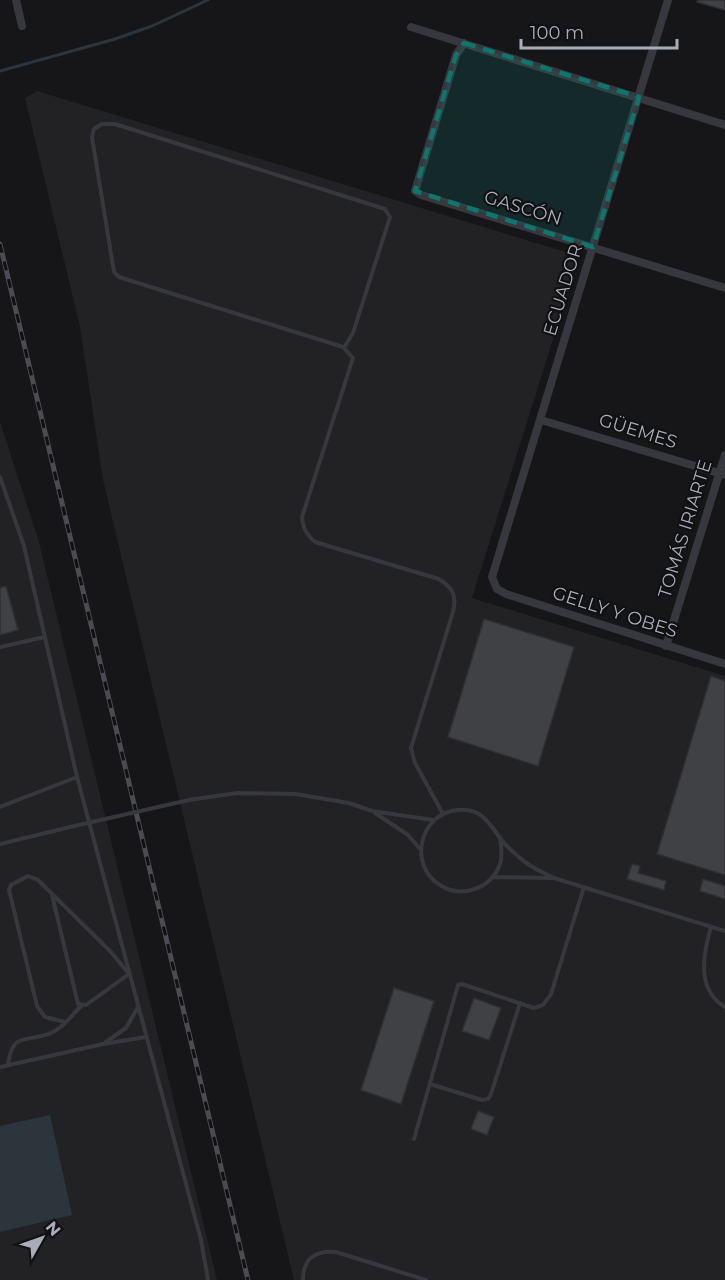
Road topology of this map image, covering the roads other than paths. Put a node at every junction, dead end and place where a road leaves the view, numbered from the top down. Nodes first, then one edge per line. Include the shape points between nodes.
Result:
1 (16, 0) edge
2 (668, 0) edge
3 (22, 26) dead end
4 (411, 27) dead end
5 (464, 43) junction
6 (639, 97) junction
7 (725, 125) edge
8 (593, 247) junction
9 (725, 288) edge
10 (344, 348) junction
11 (541, 420) junction
12 (725, 455) edge
13 (722, 474) edge
14 (0, 477) edge
15 (497, 589) joint
16 (45, 637) junction
17 (666, 646) junction
18 (0, 647) edge
19 (725, 664) edge
20 (77, 777) junction
21 (0, 807) edge
22 (372, 811) junction
23 (443, 814) junction
24 (434, 820) junction
25 (500, 837) junction
26 (0, 844) edge
27 (420, 849) junction
28 (493, 876) junction
29 (555, 878) junction
30 (584, 887) junction
31 (52, 895) junction
32 (711, 927) junction
33 (725, 931) edge
34 (129, 974) junction
35 (520, 1003) junction
36 (81, 1006) junction
37 (138, 1007) junction
38 (725, 1007) edge
39 (65, 1022) junction
40 (146, 1037) junction
41 (103, 1044) junction
42 (8, 1065) junction
43 (0, 1067) edge
44 (430, 1084) junction
45 (414, 1139) dead end
46 (208, 1280) edge
47 (303, 1280) edge
48 (426, 1280) edge

1 - 3 street
2 - 6 street, ECUADOR
4 - 5 street
5 - 6 street
5 - 8 street, GASCÓN via 456,55 416,191
6 - 7 street
6 - 8 street, ECUADOR
8 - 9 street, GASCÓN
8 - 11 street, ECUADOR
10 - 10 lane via 119,278 112,261 92,137 94,129 102,124 115,124 385,209 390,217 353,333
10 - 23 lane via 353,358 302,517 303,527 315,542 439,579 454,594 453,612 411,748 411,755
11 - 13 street, GÜEMES
11 - 15 street, ECUADOR via 492,578
12 - 13 street, TOMÁS IRIARTE
13 - 17 street, TOMÁS IRIARTE
14 - 16 lane via 24,546
15 - 17 street, GELLY Y OBES
16 - 18 lane
16 - 20 lane
17 - 19 street, GELLY Y OBES
20 - 21 lane
20 - 34 lane
22 - 24 lane
22 - 26 lane, bridge via 325,798 237,793 189,800
22 - 27 lane
23 - 24 lane
23 - 25 lane via 454,810 477,813 487,819
24 - 27 lane
25 - 28 lane via 500,865
25 - 29 lane via 532,867
27 - 28 lane via 425,869 438,885 447,889 467,892 486,884
28 - 29 lane
29 - 30 lane
30 - 32 lane
30 - 35 lane via 550,994 543,1005 534,1008
31 - 34 lane
31 - 36 lane
31 - 39 lane via 38,880 28,876 10,885 9,890 38,1006 45,1017
32 - 33 lane
32 - 38 lane via 704,972 715,999
34 - 36 lane
34 - 37 lane
35 - 44 lane via 488,1099
35 - 44 lane via 458,986
36 - 39 lane
37 - 40 lane
37 - 41 lane via 126,1028
39 - 42 lane via 53,1032 14,1044 9,1050
40 - 41 lane
40 - 46 lane via 201,1240
41 - 42 lane
42 - 43 lane
44 - 45 lane
47 - 48 lane via 307,1261 326,1251

